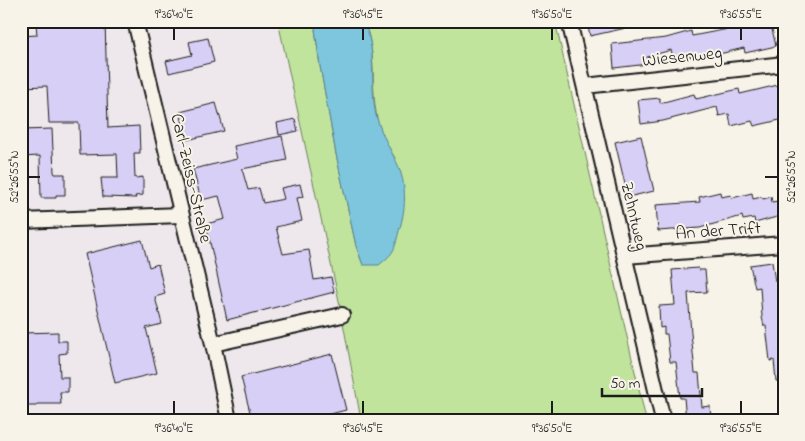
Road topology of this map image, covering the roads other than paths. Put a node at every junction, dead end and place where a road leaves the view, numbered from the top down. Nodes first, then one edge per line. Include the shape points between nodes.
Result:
1 (135, 21) edge
2 (569, 21) edge
3 (784, 64) edge
4 (585, 86) junction
5 (181, 215) junction
6 (21, 220) edge
7 (784, 244) edge
8 (626, 256) junction
9 (342, 315) dead end
10 (213, 344) junction
11 (229, 420) edge
12 (663, 420) edge

1 - 5 street, Carl-Zeiss-Straße
2 - 4 street, Zehntweg
3 - 4 street, Wiesenweg
4 - 8 street, Zehntweg
5 - 6 street
5 - 10 street, Carl-Zeiss-Straße
7 - 8 street, An der Trift
8 - 12 street, Zehntweg
9 - 10 street
10 - 11 street, Carl-Zeiss-Straße

